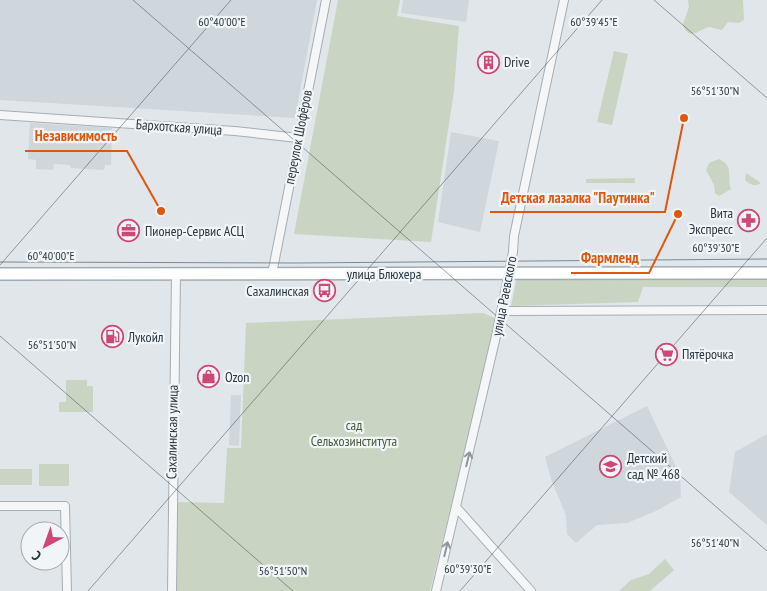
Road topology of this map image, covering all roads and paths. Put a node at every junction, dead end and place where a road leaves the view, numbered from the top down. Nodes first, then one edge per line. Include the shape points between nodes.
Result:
1 (326, 0) edge
2 (564, 0) edge
3 (0, 115) edge
4 (298, 138) junction
5 (767, 273) edge
6 (0, 274) edge
7 (176, 274) junction
8 (272, 274) junction
9 (509, 274) junction
10 (767, 310) edge
11 (502, 311) junction
12 (0, 506) edge
13 (456, 507) junction
14 (67, 591) edge
15 (172, 591) edge
16 (436, 591) edge
17 (531, 591) edge

1 - 4 street, переулок Шофёров
2 - 9 street, улица Раевского via 514,236
3 - 4 street, Бархотская улица
4 - 8 street, переулок Шофёров
5 - 9 main road, улица Блюхера
6 - 7 main road, улица Блюхера
7 - 8 main road, улица Блюхера
7 - 15 street, Сахалинская улица
8 - 9 main road, улица Блюхера
9 - 11 street, улица Раевского
10 - 11 street
13 -> 11 street, улица Раевского
12 - 14 street via 65,506
16 -> 13 street, улица Раевского
13 - 17 street

